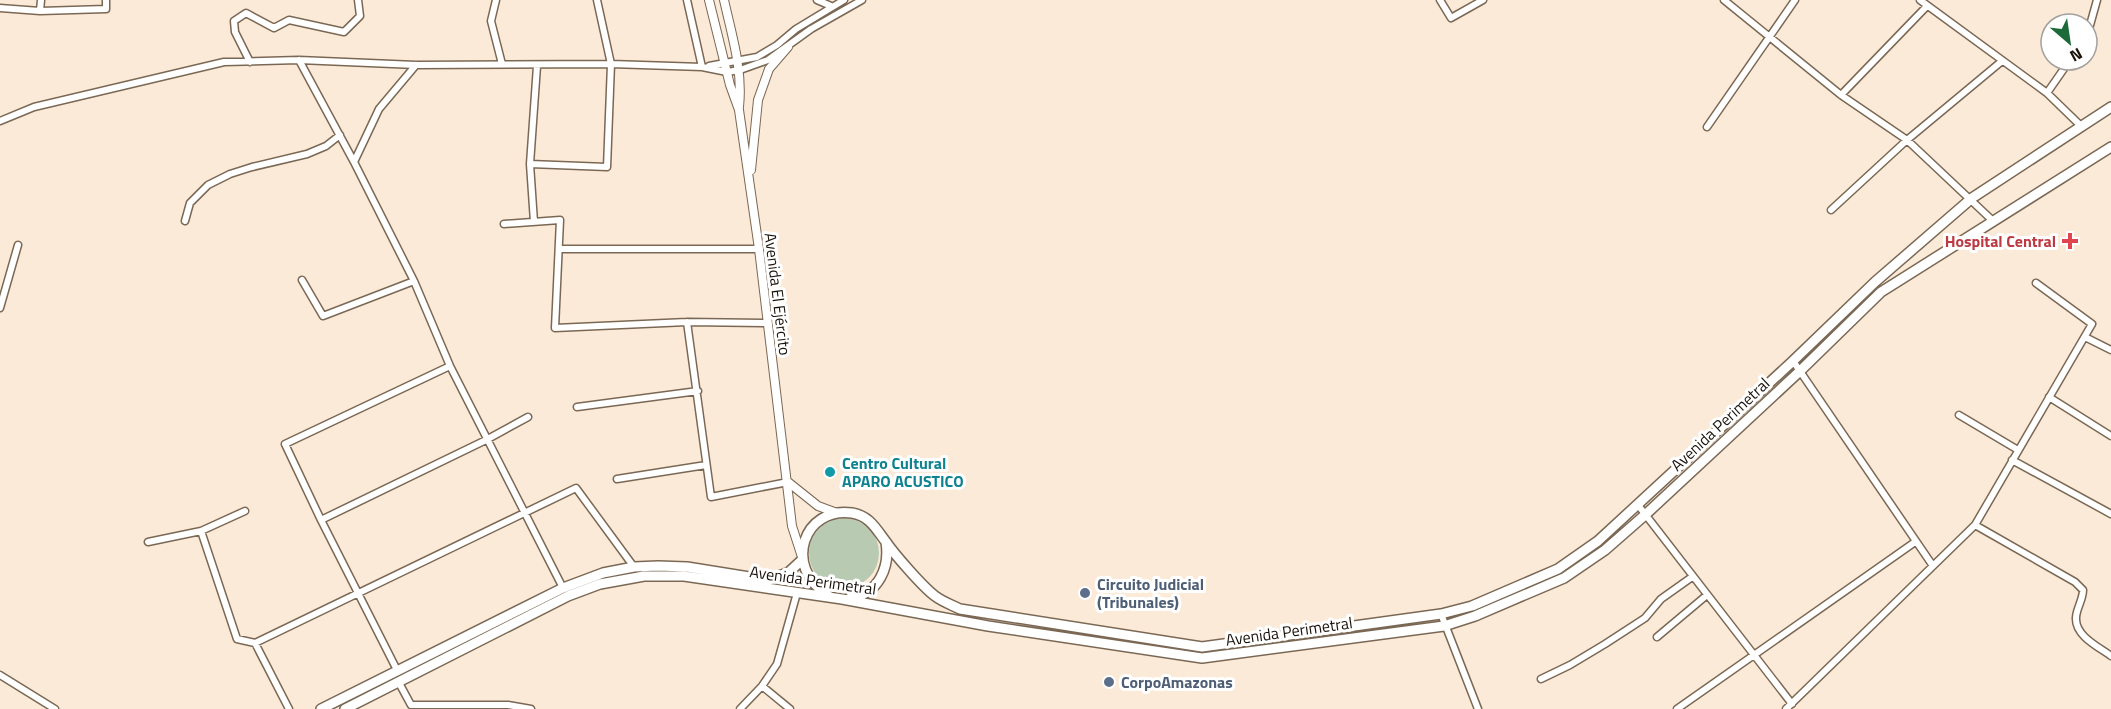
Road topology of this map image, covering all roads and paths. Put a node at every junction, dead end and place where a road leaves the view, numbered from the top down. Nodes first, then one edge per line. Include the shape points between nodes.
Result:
1 (41, 0) edge
2 (106, 0) edge
3 (358, 0) edge
4 (496, 0) edge
5 (597, 0) edge
6 (687, 0) edge
7 (709, 0) edge
8 (724, 0) edge
9 (817, 0) edge
10 (844, 0) edge
11 (862, 0) edge
12 (1440, 0) edge
13 (1483, 0) edge
14 (1724, 0) edge
15 (1795, 0) edge
16 (1920, 0) edge
17 (831, 6) junction
18 (1927, 6) junction
19 (0, 8) edge
20 (40, 11) junction
21 (1768, 36) junction
22 (788, 47) junction
23 (299, 60) junction
24 (2002, 61) junction
25 (249, 62) junction
26 (502, 64) junction
27 (611, 64) junction
28 (416, 65) junction
29 (537, 66) junction
30 (739, 66) junction
31 (702, 67) junction
32 (726, 68) junction
33 (2062, 72) edge
34 (2047, 93) junction
35 (1841, 96) junction
36 (2111, 107) edge
37 (739, 110) junction
38 (0, 121) edge
39 (1707, 127) dead end
40 (2082, 127) junction
41 (340, 135) junction
42 (1907, 140) junction
43 (2111, 147) edge
44 (354, 162) junction
45 (530, 164) junction
46 (750, 183) junction
47 (1971, 198) junction
48 (1831, 210) dead end
49 (185, 220) dead end
50 (1993, 220) junction
51 (534, 222) junction
52 (504, 224) dead end
53 (18, 245) dead end
54 (558, 249) junction
55 (759, 249) junction
56 (302, 280) dead end
57 (414, 281) junction
58 (2036, 283) dead end
59 (0, 308) edge
60 (687, 322) junction
61 (768, 322) junction
62 (2085, 337) junction
63 (2111, 350) edge
64 (1793, 361) junction
65 (450, 366) junction
66 (1800, 371) junction
67 (698, 391) junction
68 (2049, 397) junction
69 (577, 407) dead end
70 (1959, 415) dead end
71 (528, 417) dead end
72 (2111, 436) edge
73 (486, 440) junction
74 (2018, 450) junction
75 (2012, 460) junction
76 (706, 465) junction
77 (617, 478) dead end
78 (788, 483) junction
79 (1638, 506) junction
80 (245, 511) dead end
81 (525, 513) junction
82 (837, 513) junction
83 (2111, 514) edge
84 (1645, 515) junction
85 (321, 520) junction
86 (1975, 525) junction
87 (201, 531) junction
88 (147, 542) dead end
89 (886, 542) junction
90 (1915, 542) junction
91 (802, 558) junction
92 (1933, 566) junction
93 (634, 567) junction
94 (1692, 577) junction
95 (563, 588) junction
96 (357, 592) junction
97 (797, 593) junction
98 (1707, 595) junction
99 (842, 598) junction
100 (1441, 614) junction
101 (1444, 626) junction
102 (1657, 637) dead end
103 (255, 643) junction
104 (1754, 655) junction
105 (2111, 656) edge
106 (397, 670) junction
107 (0, 675) edge
108 (1541, 679) dead end
109 (398, 681) junction
110 (762, 686) junction
111 (780, 701) junction
112 (747, 702) junction
113 (1792, 704) junction
114 (55, 709) edge
115 (289, 709) edge
116 (321, 709) edge
117 (345, 709) edge
118 (531, 709) edge
119 (740, 709) edge
120 (751, 709) edge
121 (774, 709) edge
122 (790, 709) edge
123 (1478, 709) edge
124 (1677, 709) edge
125 (1786, 709) edge

1 - 20 street
2 - 20 street via 106,9
3 - 25 street via 360,16 344,32 289,20 274,28 246,13 234,21
4 - 26 street via 491,21
5 - 27 street
6 - 31 street
7 - 32 street, Avenida El Ejército
8 - 30 street, Avenida El Ejército
9 - 17 street
10 - 17 street
11 - 22 street
12 - 13 street via 1451,18
14 - 21 street
15 - 21 street
16 - 18 street
17 - 30 street via 768,51
18 - 24 street
18 - 35 street
19 - 20 street
21 - 35 street
21 - 39 street
22 - 30 street via 768,60
22 - 46 street via 770,69 758,100
23 - 25 street
23 - 28 street
23 - 41 street
24 - 34 street
24 - 42 street
25 - 38 street via 224,62 33,106
26 - 28 street
26 - 29 street
27 - 29 street
27 - 31 street
27 - 45 street via 607,167
28 - 44 street via 379,109
29 - 45 street
30 - 32 street
30 - 37 street, Avenida El Ejército
31 - 32 street
32 - 37 street, Avenida El Ejército
33 - 34 street
34 - 40 street
35 - 42 street
36 - 40 main road, Avenida Perimetral
37 - 46 street, Avenida El Ejército
40 - 47 main road, Avenida Perimetral
41 - 44 street
41 - 49 street via 307,154 252,167 208,185 190,203
42 - 47 street
42 - 48 street
43 - 50 main road, Avenida Perimetral
44 - 57 street
45 - 51 street
46 - 55 street, Avenida El Ejército
47 - 50 street
47 - 64 main road, Avenida Perimetral
50 - 66 main road, Avenida Perimetral via 1881,292
51 - 52 street
51 - 54 street via 560,220
53 - 59 street
54 - 55 street
54 - 60 street via 555,328
55 - 61 street, Avenida El Ejército
56 - 57 street via 323,316
57 - 65 street
58 - 62 street via 2092,324
60 - 61 street
60 - 67 street
61 - 78 street, Avenida El Ejército
62 - 63 street
62 - 68 street
64 - 66 street
64 - 79 main road, Avenida Perimetral
65 - 73 street
65 - 85 street via 285,444
66 - 84 main road, Avenida Perimetral
66 - 90 street
67 - 69 street
67 - 76 street
68 - 72 street
68 - 74 street
70 - 74 street
71 - 73 street
73 - 81 street
73 - 85 street
74 - 75 street
75 - 83 street
75 - 86 street
76 - 77 street
76 - 78 street via 711,497
78 - 82 street via 818,506
78 - 91 street, Avenida El Ejército via 792,526
79 - 84 street
79 - 100 main road, Avenida Perimetral via 1599,541 1558,569 1472,606
80 - 87 street
81 - 93 street via 576,488
81 - 95 street
81 - 96 street
82 - 89 main road via 867,519
82 - 91 main road via 812,529 804,542
84 - 94 street
84 - 101 main road, Avenida Perimetral via 1605,550 1564,578
85 - 96 street
86 - 92 street
86 - 105 street via 2075,582 2083,590 2076,617 2078,628
87 - 88 street
87 - 103 street via 237,639
89 - 99 main road via 886,569 879,581 856,597
89 - 100 main road, Avenida Perimetral via 934,596 960,609 1202,647
90 - 92 street
90 - 104 street
91 - 93 main road, Avenida Perimetral via 789,572 769,580 687,567
91 - 99 main road via 806,575 815,587
92 - 113 street
93 - 95 main road, Avenida Perimetral via 603,573
94 - 98 street
94 - 108 street via 1661,599 1645,618
95 - 106 main road, Avenida Perimetral
96 - 103 street
96 - 106 street
97 - 99 main road, Avenida Perimetral
97 - 109 main road, Avenida Perimetral via 684,576 644,576 600,584 568,596
97 - 110 street via 777,664
98 - 102 street
98 - 104 street
99 - 101 main road, Avenida Perimetral via 988,626 1202,658
100 - 101 street
101 - 123 street
103 - 115 street
104 - 113 street
104 - 124 street
106 - 116 main road, Avenida Perimetral
107 - 114 street
109 - 117 main road, Avenida Perimetral
109 - 118 street via 411,705 508,705
110 - 111 street
110 - 112 street
111 - 121 street
111 - 122 street
112 - 119 street
112 - 120 street
113 - 125 street

